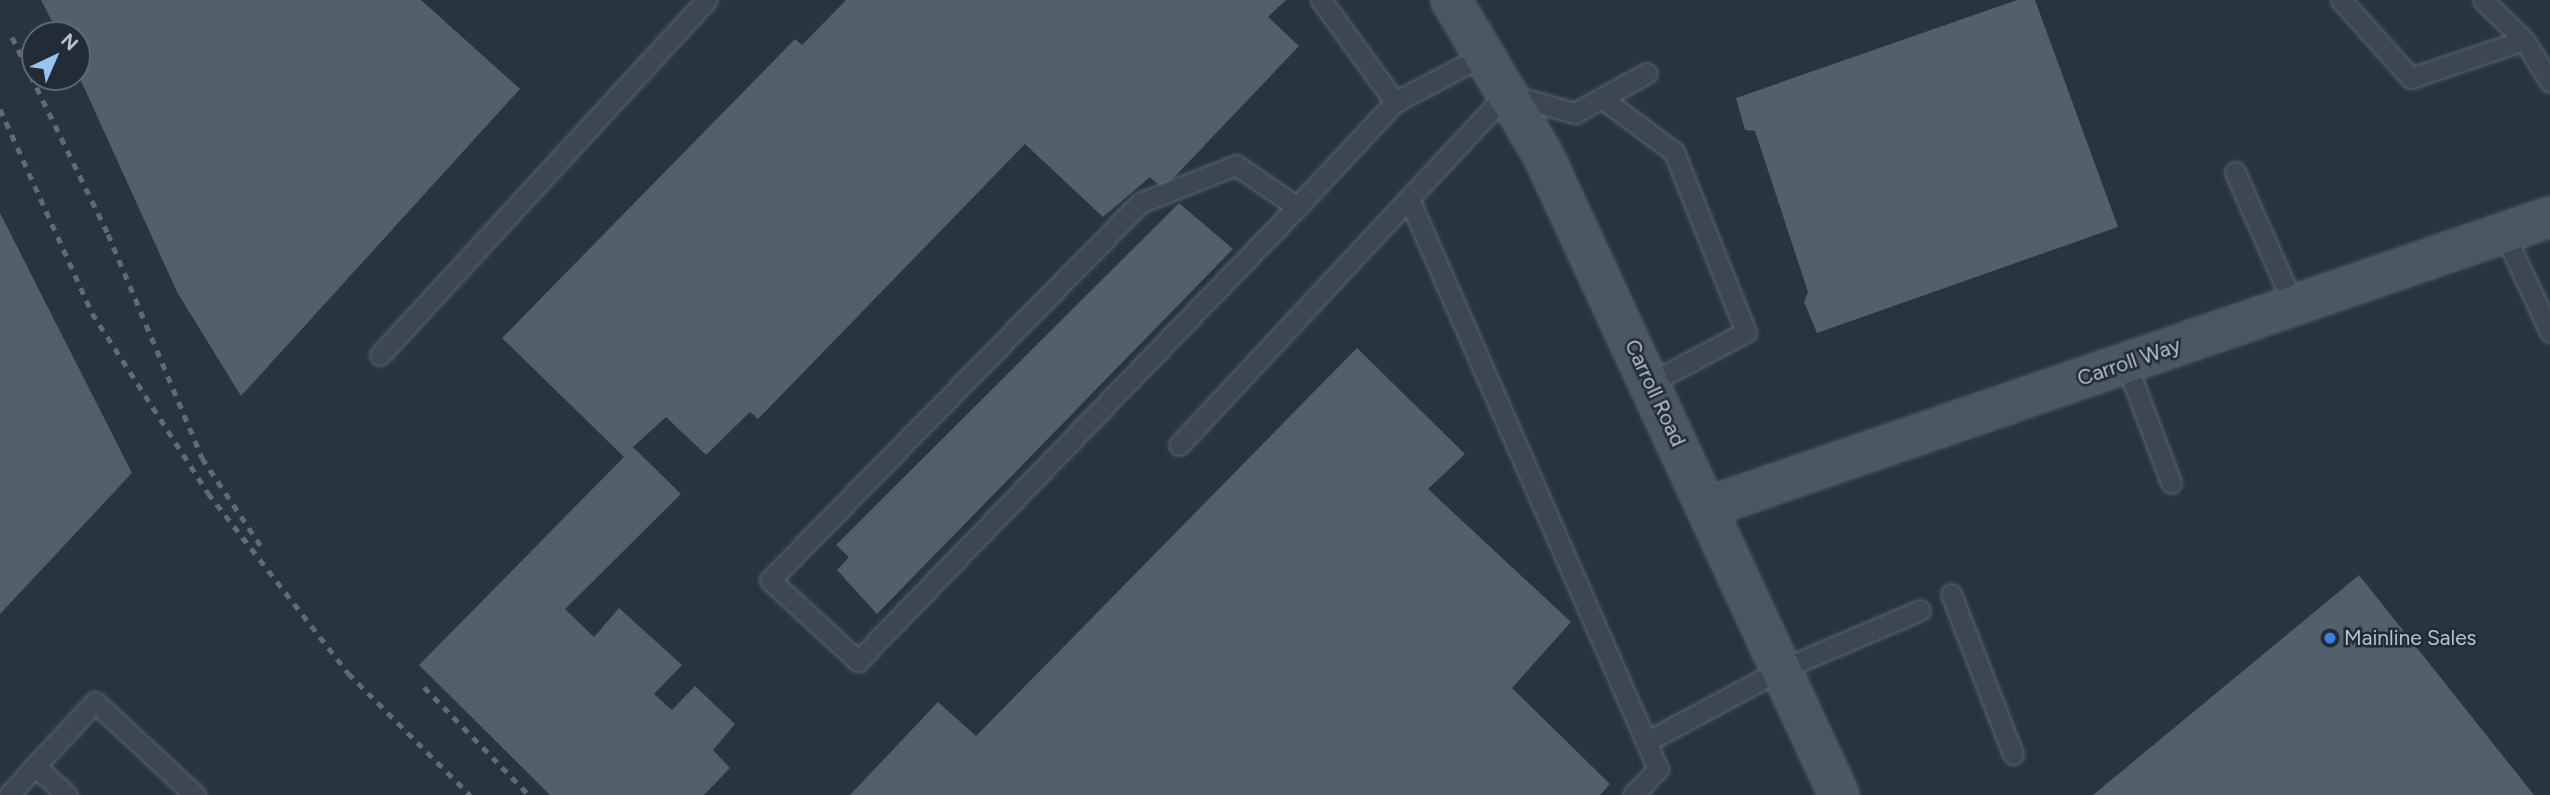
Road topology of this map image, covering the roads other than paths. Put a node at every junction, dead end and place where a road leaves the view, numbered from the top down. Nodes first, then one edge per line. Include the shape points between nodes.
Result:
1 (707, 0) edge
2 (1321, 0) edge
3 (1451, 0) edge
4 (2341, 0) edge
5 (2483, 0) edge
6 (2524, 40) junction
7 (1484, 55) junction
8 (1647, 73) dead end
9 (2550, 82) edge
10 (1506, 94) junction
11 (1602, 98) junction
12 (1395, 102) junction
13 (2235, 172) dead end
14 (1409, 199) junction
15 (1297, 207) junction
16 (2550, 217) edge
17 (2504, 233) junction
18 (2294, 306) junction
19 (2550, 332) edge
20 (380, 355) dead end
21 (2126, 363) junction
22 (1650, 383) junction
23 (1179, 445) dead end
24 (2171, 483) dead end
25 (1708, 506) junction
26 (1951, 594) dead end
27 (1920, 610) dead end
28 (1782, 669) junction
29 (1646, 742) junction
30 (2013, 754) dead end
31 (35, 766) junction
32 (9, 795) edge
33 (67, 795) edge
34 (195, 795) edge
35 (1633, 795) edge
36 (1839, 795) edge

1 - 20 lane
2 - 12 lane
3 - 7 main road, Carroll Road
4 - 6 lane via 2411,78
5 - 6 lane
6 - 9 lane
7 - 10 main road, Carroll Road
7 - 12 lane
8 - 11 lane
10 - 11 lane via 1575,113
10 - 14 lane
10 - 22 main road, Carroll Road via 1543,155
11 - 22 lane via 1674,152 1746,332
12 - 15 lane
13 - 18 lane
14 - 23 lane
14 - 29 lane
15 - 15 lane via 858,661 770,580 1140,203 1236,165
16 - 17 main road, Carroll Way
17 - 18 main road, Carroll Way
17 - 19 lane
18 - 21 main road, Carroll Way
21 - 24 lane
21 - 25 main road, Carroll Way
22 - 25 main road, Carroll Road
25 - 28 main road, Carroll Road
26 - 30 lane
27 - 28 lane
28 - 29 lane
28 - 36 main road, Carroll Road
29 - 35 lane via 1658,769
31 - 32 lane
31 - 33 lane
31 - 34 lane via 94,702

